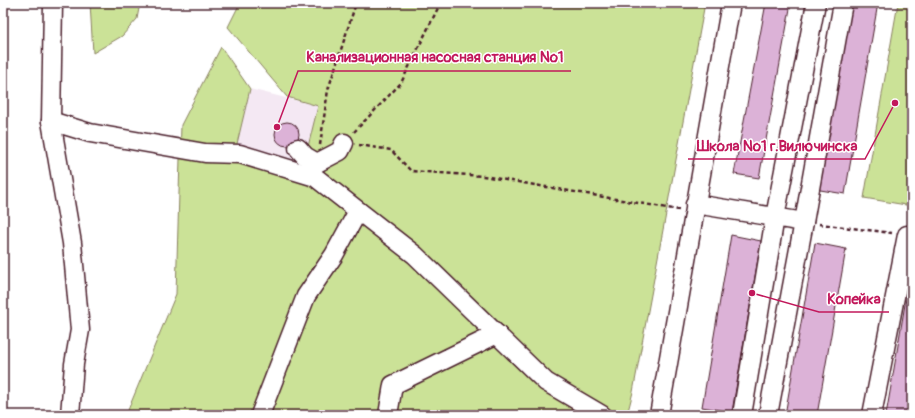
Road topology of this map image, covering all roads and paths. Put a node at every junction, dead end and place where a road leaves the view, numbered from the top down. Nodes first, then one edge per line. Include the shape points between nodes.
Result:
1 (53, 3) edge
2 (356, 3) edge
3 (439, 3) edge
4 (731, 3) edge
5 (816, 3) edge
6 (843, 3) edge
7 (51, 121) junction
8 (344, 143) junction
9 (298, 148) dead end
10 (316, 170) junction
11 (695, 208) junction
12 (358, 211) junction
13 (775, 217) junction
14 (804, 222) junction
15 (907, 235) joint
16 (497, 334) junction
17 (70, 415) edge
18 (260, 415) edge
19 (388, 415) edge
20 (602, 415) edge
21 (659, 415) edge
22 (742, 415) edge
23 (768, 415) edge
24 (872, 415) edge

1 - 7 street
2 - 10 path via 328,90
3 - 8 path via 401,83
4 - 11 street
5 - 13 street
6 - 14 street
7 - 10 street via 90,132 205,153 240,154
7 - 17 street via 72,243 80,330
8 - 10 street via 340,151
8 - 11 path via 391,150 411,171 483,176
9 - 10 street
10 - 12 street
11 - 13 street
11 - 21 street
12 - 16 street via 416,255
12 - 18 street via 306,296
13 - 14 street
13 - 22 street
14 - 15 path
14 - 23 street
15 - 24 street
16 - 19 street via 393,385
16 - 20 street via 546,382

